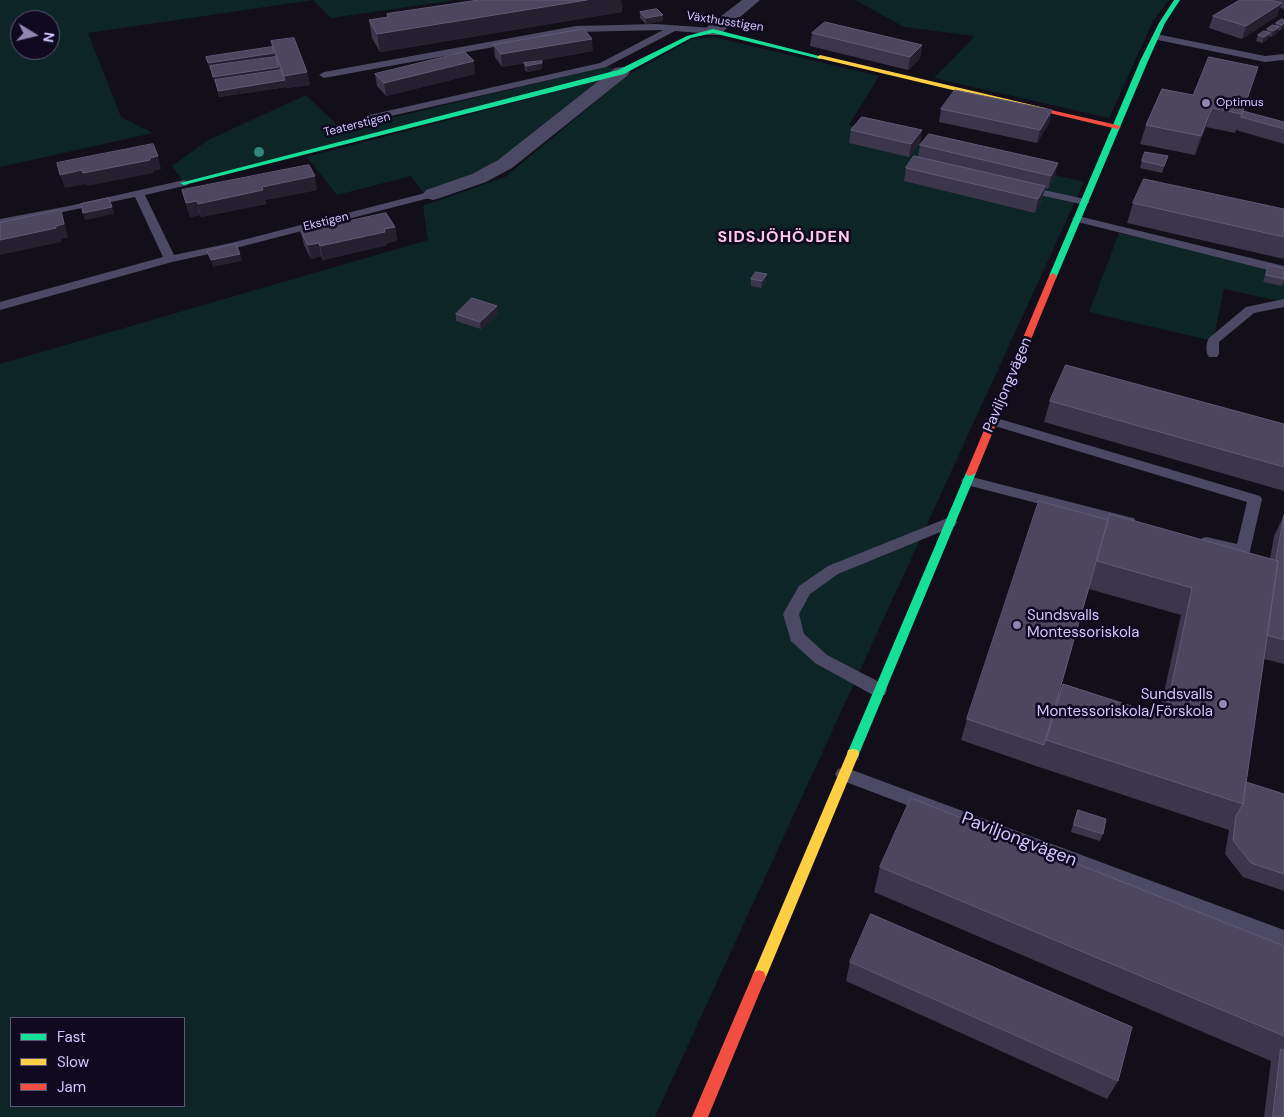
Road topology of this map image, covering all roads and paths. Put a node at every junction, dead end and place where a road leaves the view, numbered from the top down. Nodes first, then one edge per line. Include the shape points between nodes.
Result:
1 (752, 0) edge
2 (1178, 0) edge
3 (674, 28) junction
4 (713, 31) junction
5 (1156, 36) junction
6 (1284, 57) edge
7 (612, 68) junction
8 (324, 75) dead end
9 (369, 118) dead end
10 (1117, 127) junction
11 (184, 183) joint
12 (1017, 187) edge
13 (139, 194) junction
14 (433, 194) joint
15 (1085, 202) junction
16 (1078, 219) junction
17 (0, 222) edge
18 (170, 259) junction
19 (1284, 270) edge
20 (1284, 303) edge
21 (0, 306) edge
22 (1214, 354) dead end
23 (993, 421) junction
24 (968, 481) junction
25 (950, 522) junction
26 (1139, 524) edge
27 (1196, 539) edge
28 (880, 690) junction
29 (844, 774) junction
30 (1284, 939) edge
31 (700, 1117) edge

1 - 4 street
2 - 5 street, Paviljongvägen
3 - 4 lane, Växthusstigen
3 - 7 lane
3 - 8 lane, Växthusstigen via 576,29
4 - 7 street, Teaterstigen via 689,37
4 - 10 street, Växthusstigen
5 - 6 lane via 1265,59
5 - 10 street, Paviljongvägen
7 - 9 lane
7 - 11 street, Teaterstigen
7 - 14 street, Ekstigen via 505,164 479,178
10 - 15 street, Paviljongvägen
11 - 13 lane, Teaterstigen
12 - 15 lane
13 - 17 lane, Teaterstigen
13 - 18 lane
14 - 18 lane, Ekstigen
15 - 16 street, Paviljongvägen
16 - 19 lane
16 - 23 street, Paviljongvägen
18 - 21 lane, Ekstigen
20 - 22 lane via 1250,310 1213,341
23 - 24 street, Paviljongvägen
23 - 27 lane via 1255,500 1243,551
24 - 25 street, Paviljongvägen
24 - 26 lane
25 - 28 street, Paviljongvägen
25 - 28 lane via 833,570 804,590 791,614 797,637 821,659
28 - 29 street, Paviljongvägen
29 - 30 lane, Paviljongvägen
29 - 31 street, Paviljongvägen

